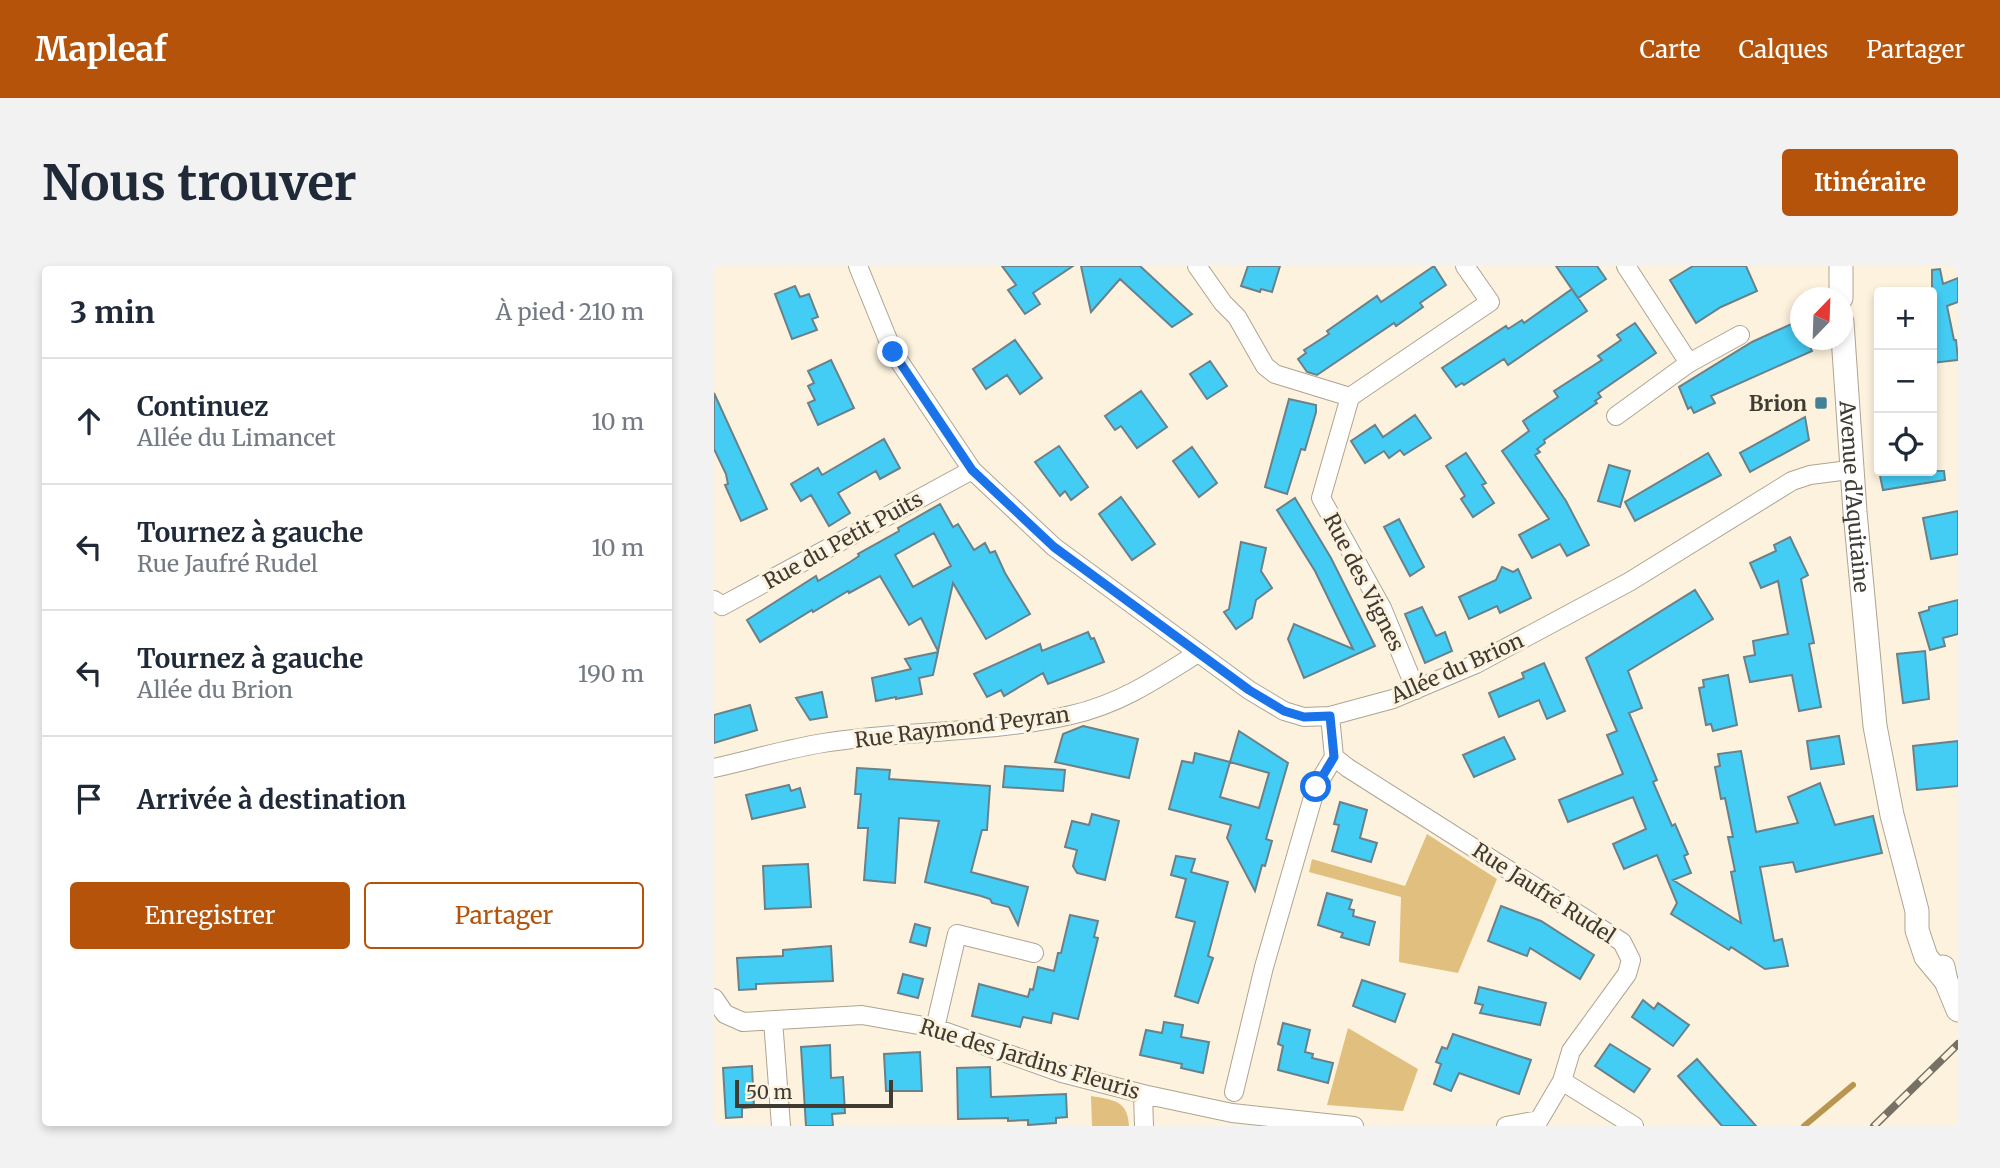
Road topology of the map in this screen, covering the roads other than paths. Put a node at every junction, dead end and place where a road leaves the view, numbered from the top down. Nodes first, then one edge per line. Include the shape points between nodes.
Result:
1 (858, 266) edge
2 (1197, 266) edge
3 (1465, 266) edge
4 (1626, 266) edge
5 (1841, 266) edge
6 (1841, 287) edge
7 (1740, 335) dead end
8 (1839, 350) edge
9 (1844, 350) edge
10 (1689, 363) junction
11 (1350, 397) junction
12 (1616, 416) dead end
13 (972, 470) junction
14 (1847, 471) junction
15 (714, 600) edge
16 (1198, 653) junction
17 (1416, 690) junction
18 (1330, 716) junction
19 (1334, 757) junction
20 (714, 768) edge
21 (1034, 953) dead end
22 (714, 998) edge
23 (1958, 1010) edge
24 (774, 1020) junction
25 (935, 1028) junction
26 (1562, 1081) junction
27 (1234, 1092) dead end
28 (1143, 1094) junction
29 (781, 1126) edge
30 (1144, 1126) edge
31 (1354, 1126) edge
32 (1506, 1126) edge
33 (1634, 1126) edge

1 - 13 street, Allée du Brion via 893,352
2 - 11 street via 1237,317 1265,366 1275,374
3 - 11 street via 1490,302
4 - 10 street
5 - 6 street
7 - 10 street
8 - 14 street, Avenue d'Aquitaine via 1837,413
9 - 14 street, Avenue d'Aquitaine
10 - 12 street
11 - 17 street, Rue des Vignes via 1321,498 1382,608
13 - 15 street, Rue du Petit Puits via 722,606
13 - 16 street, Allée du Brion via 1054,547
14 - 17 street, Allée du Brion via 1792,481 1629,582 1476,664
14 - 23 street, Avenue d'Aquitaine via 1875,726 1892,815 1926,957 1946,981
16 - 18 street, Allée du Brion via 1284,711 1304,717
16 - 20 street, Rue Raymond Peyran via 1156,682 1072,715 823,743
17 - 18 street, Allée du Brion
18 - 19 street
19 - 26 street, Rue Jaufré Rudel via 1622,942 1631,960 1627,974 1572,1051
19 - 27 street via 1316,787
21 - 25 street via 957,934
22 - 24 street, Rue des Jardins Fleuris via 725,1014 743,1022
24 - 25 street, Rue des Jardins Fleuris via 862,1015
24 - 29 street
25 - 28 street, Rue des Jardins Fleuris via 1062,1073
26 - 32 street, Rue Jaufré Rudel via 1539,1121
26 - 33 street
28 - 30 street
28 - 31 street, Rue des Jardins Fleuris via 1232,1113

